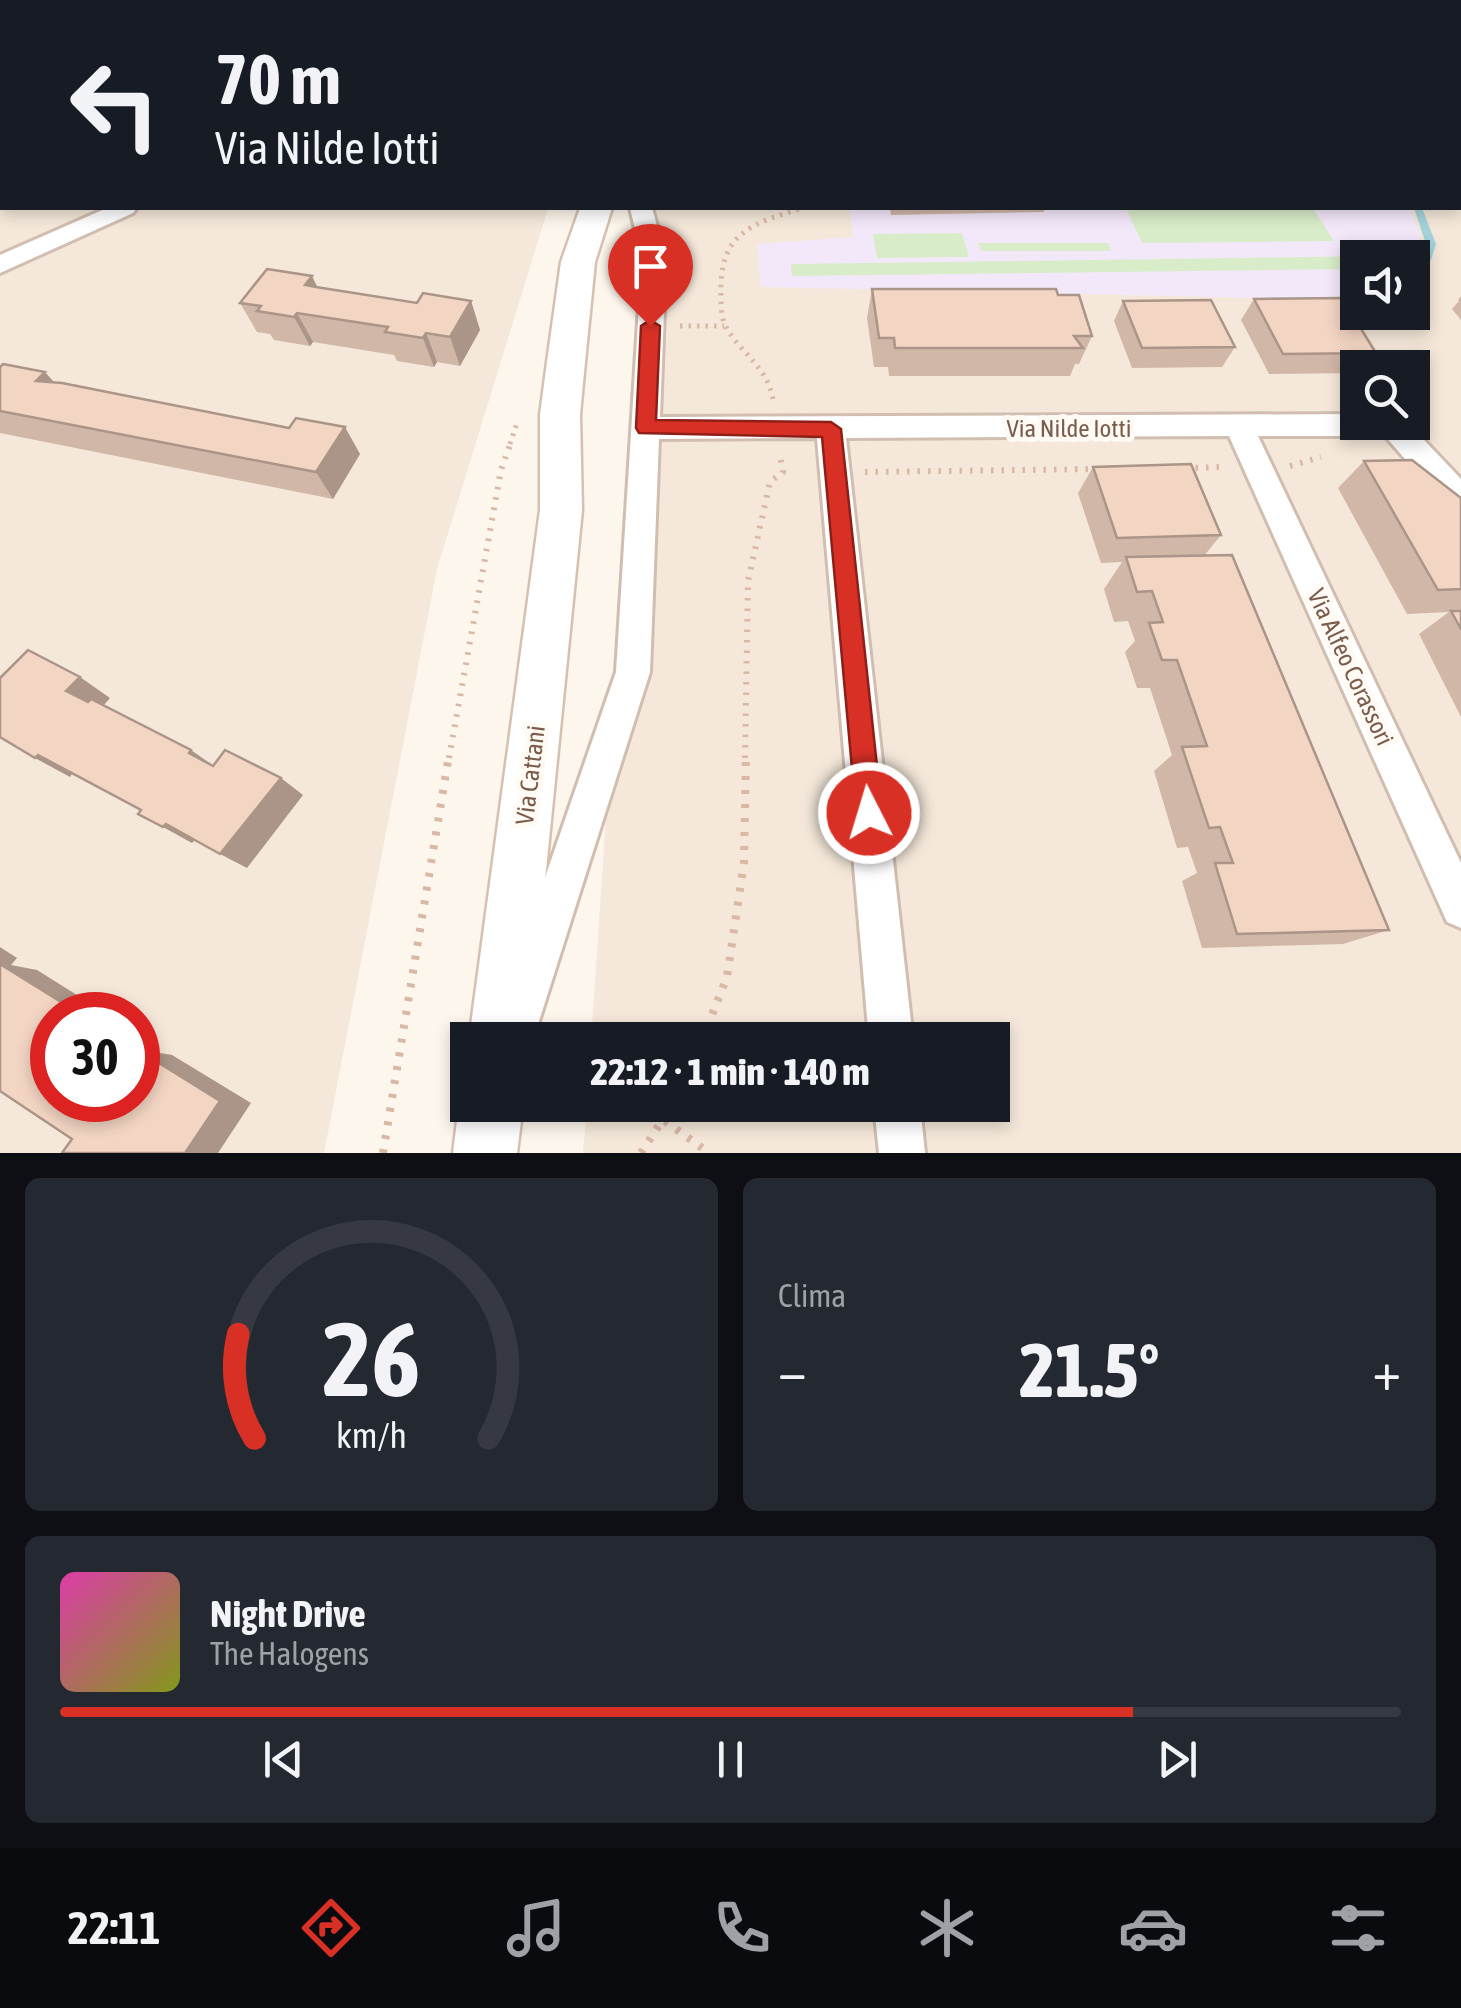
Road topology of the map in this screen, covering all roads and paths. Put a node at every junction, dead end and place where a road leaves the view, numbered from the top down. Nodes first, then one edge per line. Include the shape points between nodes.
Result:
1 (121, 210) edge
2 (642, 210) edge
3 (797, 210) edge
4 (595, 215) edge
5 (0, 265) edge
6 (522, 408) dead end
7 (646, 428) junction
8 (1240, 428) junction
9 (831, 429) junction
10 (775, 430) junction
11 (1335, 452) dead end
12 (1259, 466) junction
13 (1106, 468) edge
14 (1182, 468) edge
15 (783, 472) junction
16 (836, 472) junction
17 (1461, 496) edge
18 (1461, 908) edge
19 (501, 1022) edge
20 (517, 1022) edge
21 (709, 1022) edge
22 (889, 1022) edge
23 (489, 1122) edge
24 (664, 1122) edge
25 (666, 1122) edge
26 (899, 1122) edge
27 (384, 1153) edge
28 (486, 1153) edge
29 (641, 1153) edge
30 (709, 1153) edge
31 (902, 1153) edge

1 - 5 street
2 - 7 street via 654,258
3 - 10 path via 738,232 726,247 720,276 724,326 772,383
4 - 19 main road, Via Cattani via 607,265 590,418 561,510
6 - 27 path via 501,470
7 - 10 street, Via Nilde Iotti
7 - 20 street via 633,672
8 - 9 street, Via Nilde Iotti
8 - 12 street, Via Alfeo Corassori
8 - 17 street, Via Nilde Iotti via 1392,424
9 - 10 street, Via Nilde Iotti
9 - 16 street
10 - 15 path
11 - 12 path via 1293,466
12 - 14 path
12 - 18 street, Via Alfeo Corassori
13 - 16 path
15 - 16 path
15 - 21 path via 770,482 748,581 744,862 727,977
16 - 22 street
23 - 28 main road
24 - 29 path
25 - 30 path
26 - 31 street

